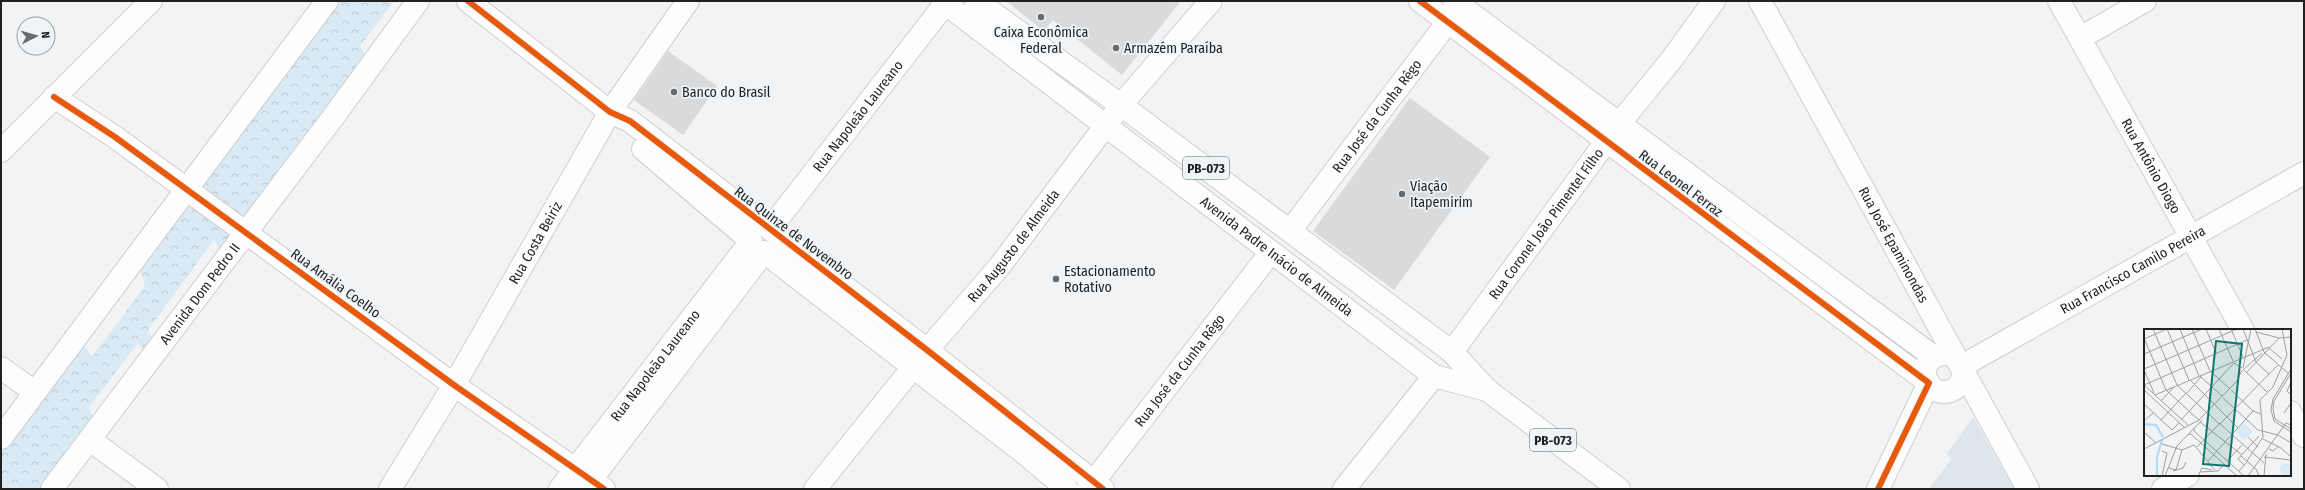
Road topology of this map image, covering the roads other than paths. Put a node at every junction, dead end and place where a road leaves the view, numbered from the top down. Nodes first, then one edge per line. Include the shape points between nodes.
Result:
1 (151, 1) edge
2 (327, 1) edge
3 (418, 1) edge
4 (468, 1) edge
5 (688, 1) edge
6 (976, 1) edge
7 (1211, 1) edge
8 (1420, 1) edge
9 (1714, 1) edge
10 (1760, 1) edge
11 (2059, 1) edge
12 (2145, 1) edge
13 (943, 2) edge
14 (1457, 7) edge
15 (2080, 38) junction
16 (54, 97) junction
17 (1121, 105) junction
18 (610, 112) junction
19 (1106, 125) junction
20 (1613, 133) junction
21 (1, 152) edge
22 (2304, 173) edge
23 (187, 191) junction
24 (770, 229) junction
25 (1290, 231) junction
26 (247, 232) junction
27 (2190, 236) junction
28 (757, 246) junction
29 (1271, 252) junction
30 (2243, 329) edge
31 (927, 350) junction
32 (1452, 352) junction
33 (1934, 357) junction
34 (1962, 366) junction
35 (1, 368) edge
36 (915, 368) junction
37 (1434, 376) junction
38 (1929, 383) junction
39 (454, 385) junction
40 (1487, 390) junction
41 (1950, 391) junction
42 (35, 392) junction
43 (1978, 398) junction
44 (2294, 413) edge
45 (2304, 436) edge
46 (1, 438) edge
47 (90, 440) junction
48 (2186, 476) edge
49 (589, 482) edge
50 (1095, 487) edge
51 (52, 489) edge
52 (157, 489) edge
53 (390, 489) edge
54 (560, 489) edge
55 (815, 489) edge
56 (1067, 489) edge
57 (1344, 489) edge
58 (1619, 489) edge
59 (1878, 489) edge
60 (2028, 489) edge
61 (2164, 489) edge

1 - 16 street
2 - 23 street
3 - 26 street, Avenida Dom Pedro II
4 - 18 street, Rua Quinze de Novembro
5 - 18 street, Rua Costa Beiriz
6 - 17 street, Avenida Padre Inácio de Almeida / PB-073
7 - 17 street, Rua Augusto de Almeida
8 - 14 street, Rua Leonel Ferraz
9 - 20 street, Rua Coronel João Pimentel Filho
10 - 34 street, Rua José Epaminondas via 1928,309
11 - 15 street, Rua Antônio Diogo
12 - 15 street
13 - 19 street, Avenida Padre Inácio de Almeida / PB-073
13 - 24 street, Rua Napoleão Laureano
14 - 20 street, Rua Leonel Ferraz
14 - 25 street, Rua José da Cunha Rêgo
15 - 27 street, Rua Antônio Diogo
16 - 21 street
16 - 23 street, Rua Amália Coelho via 115,137
17 - 19 street, Rua Augusto de Almeida
17 - 25 street, Avenida Padre Inácio de Almeida / PB-073
18 - 24 street, Rua Quinze de Novembro via 630,122
18 - 28 street, Rua Quinze de Novembro via 622,130 636,143
18 - 39 street, Rua Costa Beiriz
19 - 29 street, Avenida Padre Inácio de Almeida / PB-073
19 - 31 street, Rua Augusto de Almeida via 999,267
20 - 32 street, Rua Coronel João Pimentel Filho
20 - 33 street, Rua Leonel Ferraz
20 - 38 street, Rua Leonel Ferraz
22 - 27 street, Rua Francisco Camilo Pereira
23 - 26 street, Rua Amália Coelho
23 - 42 street
24 - 28 street, Rua Napoleão Laureano via 775,240 772,248
24 - 31 street, Rua Quinze de Novembro
25 - 29 street via 1294,239 1290,251 1278,255
25 - 32 street, Avenida Padre Inácio de Almeida / PB-073
26 - 39 street, Rua Amália Coelho
26 - 47 street, Avenida Dom Pedro II
27 - 30 street, Rua Antônio Diogo
27 - 34 street, Rua Francisco Camilo Pereira
28 - 36 street, Rua Quinze de Novembro
28 - 49 street, Rua Napoleão Laureano
29 - 37 street, Avenida Padre Inácio de Almeida / PB-073
29 - 50 street, Rua José da Cunha Rêgo
31 - 36 street, Rua Augusto de Almeida
31 - 50 street, Rua Quinze de Novembro
32 - 37 street via 1438,349 1430,354 1427,363
32 - 40 street, Avenida Padre Inácio de Almeida / PB-073
33 - 34 street via 1950,355
33 - 38 street via 1927,366
34 - 41 street via 1960,383
34 - 43 street, Rua José Epaminondas
35 - 42 street
36 - 55 street, Rua Augusto de Almeida
36 - 56 street, Rua Quinze de Novembro
37 - 40 street, Avenida Padre Inácio de Almeida / PB-073
37 - 57 street
38 - 41 street via 1938,390
38 - 59 street
39 - 49 street, Rua Amália Coelho
39 - 53 street, Rua Costa Beiriz
40 - 58 street, Avenida Padre Inácio de Almeida / PB-073
41 - 43 street
42 - 46 street
43 - 60 street, Rua José Epaminondas
44 - 45 street
47 - 51 street, Avenida Dom Pedro II
47 - 52 street
48 - 61 street
49 - 54 street, Rua Napoleão Laureano

